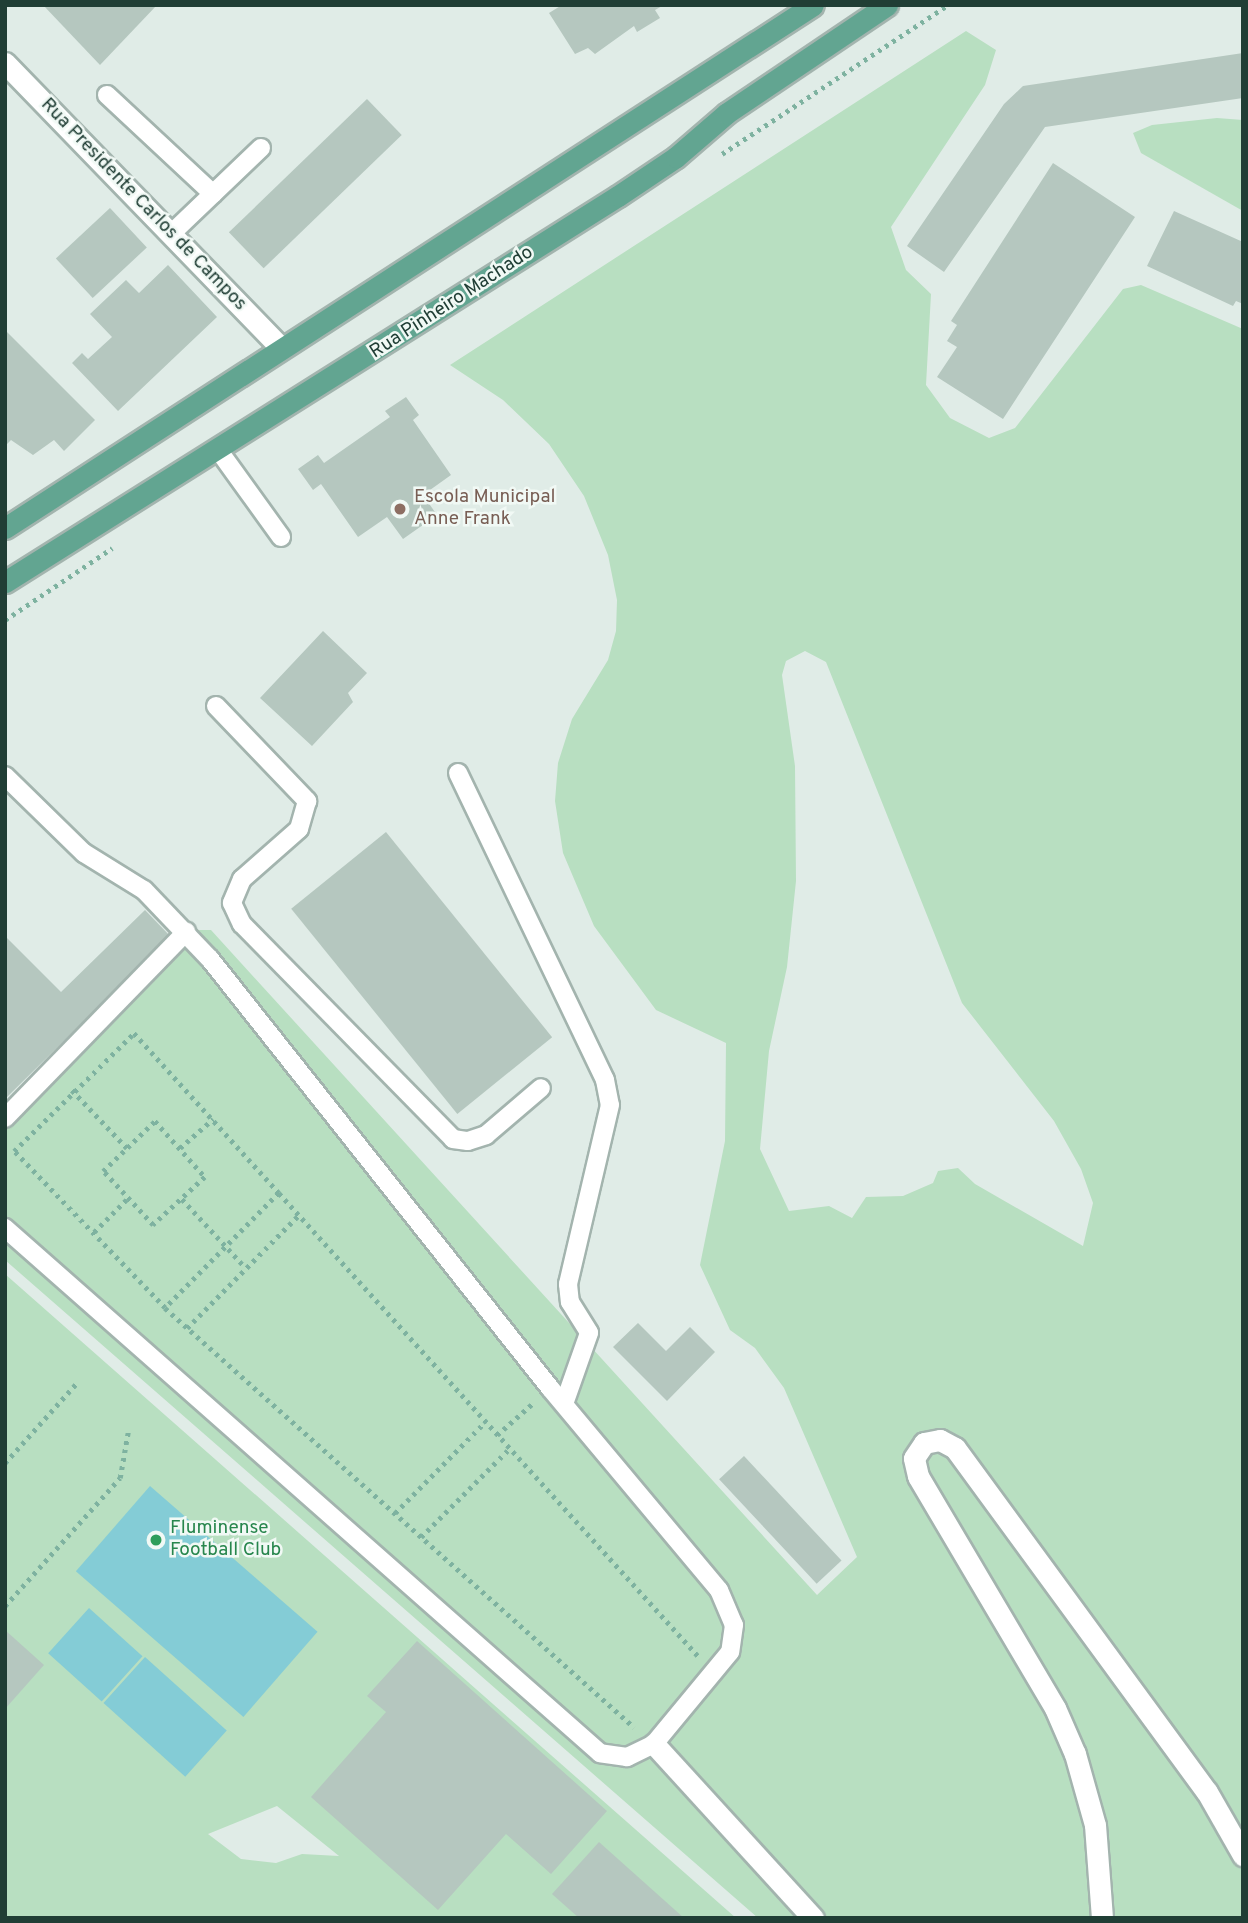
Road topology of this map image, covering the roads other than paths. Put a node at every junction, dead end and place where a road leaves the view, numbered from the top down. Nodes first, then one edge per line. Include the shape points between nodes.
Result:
1 (813, 5) edge
2 (887, 5) edge
3 (5, 63) edge
4 (107, 95) dead end
5 (261, 148) dead end
6 (213, 194) junction
7 (172, 233) junction
8 (281, 348) junction
9 (219, 451) junction
10 (5, 528) edge
11 (281, 537) dead end
12 (5, 582) edge
13 (216, 706) dead end
14 (458, 773) dead end
15 (5, 776) edge
16 (186, 933) junction
17 (541, 1088) dead end
18 (5, 1118) edge
19 (5, 1228) edge
20 (564, 1404) junction
21 (654, 1744) junction
22 (1243, 1855) edge
23 (813, 1918) edge
24 (1102, 1918) edge

1 - 8 main road
2 - 9 main road, Rua Pinheiro Machado via 727,113 676,157
3 - 7 street, Rua Presidente Carlos de Campos
4 - 6 lane
5 - 6 lane
6 - 7 lane
7 - 8 street, Rua Presidente Carlos de Campos
8 - 10 main road
9 - 11 lane
9 - 12 main road, Rua Pinheiro Machado
13 - 17 lane via 307,801 299,829 242,879 232,903 242,924 453,1139 468,1142 486,1135
14 - 20 lane via 605,1080 610,1105 568,1284 570,1302 589,1333
15 - 16 lane via 83,853 144,890
16 - 18 lane
16 - 20 lane
19 - 21 lane via 600,1753 627,1756
20 - 21 lane via 719,1590 734,1625 730,1652
21 - 23 street
22 - 24 street via 1207,1792 955,1448 940,1440 924,1443 914,1458 918,1476 1055,1708 1075,1754 1095,1825

